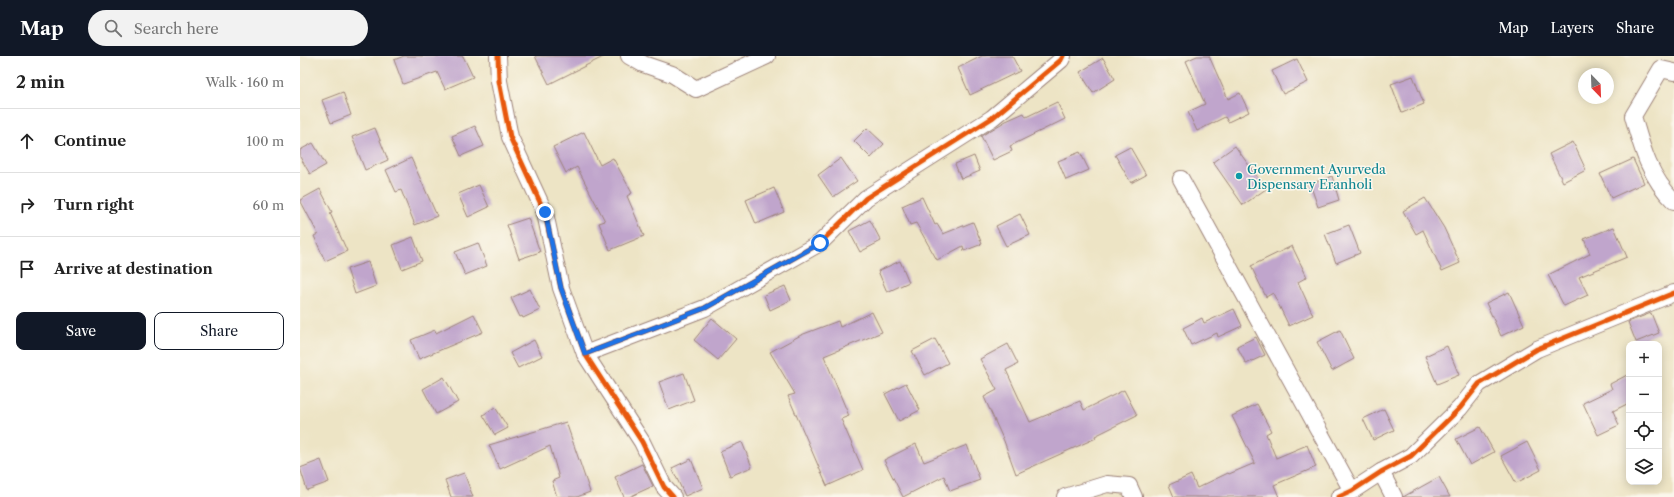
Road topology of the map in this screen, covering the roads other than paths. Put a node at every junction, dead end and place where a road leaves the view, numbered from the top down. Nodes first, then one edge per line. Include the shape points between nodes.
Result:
1 (498, 56) edge
2 (629, 56) edge
3 (767, 56) edge
4 (1062, 56) edge
5 (1674, 72) edge
6 (1181, 179) dead end
7 (1674, 201) edge
8 (1674, 293) edge
9 (585, 354) junction
10 (1381, 472) junction
11 (1346, 494) edge
12 (673, 497) edge
13 (1065, 497) edge
14 (1134, 497) edge
15 (1394, 497) edge

1 - 9 street via 499,80 510,137 545,212 561,288
2 - 3 street via 672,74 696,89
4 - 9 street via 1061,60 992,118 866,198 820,243 705,308
5 - 7 street via 1661,69 1633,116 1645,157 1661,188
6 - 11 street
8 - 10 street via 1536,349 1479,384 1460,408 1412,456
9 - 12 street via 642,442 664,487
10 - 11 street
10 - 15 street
13 - 14 street via 1107,484 1128,486

